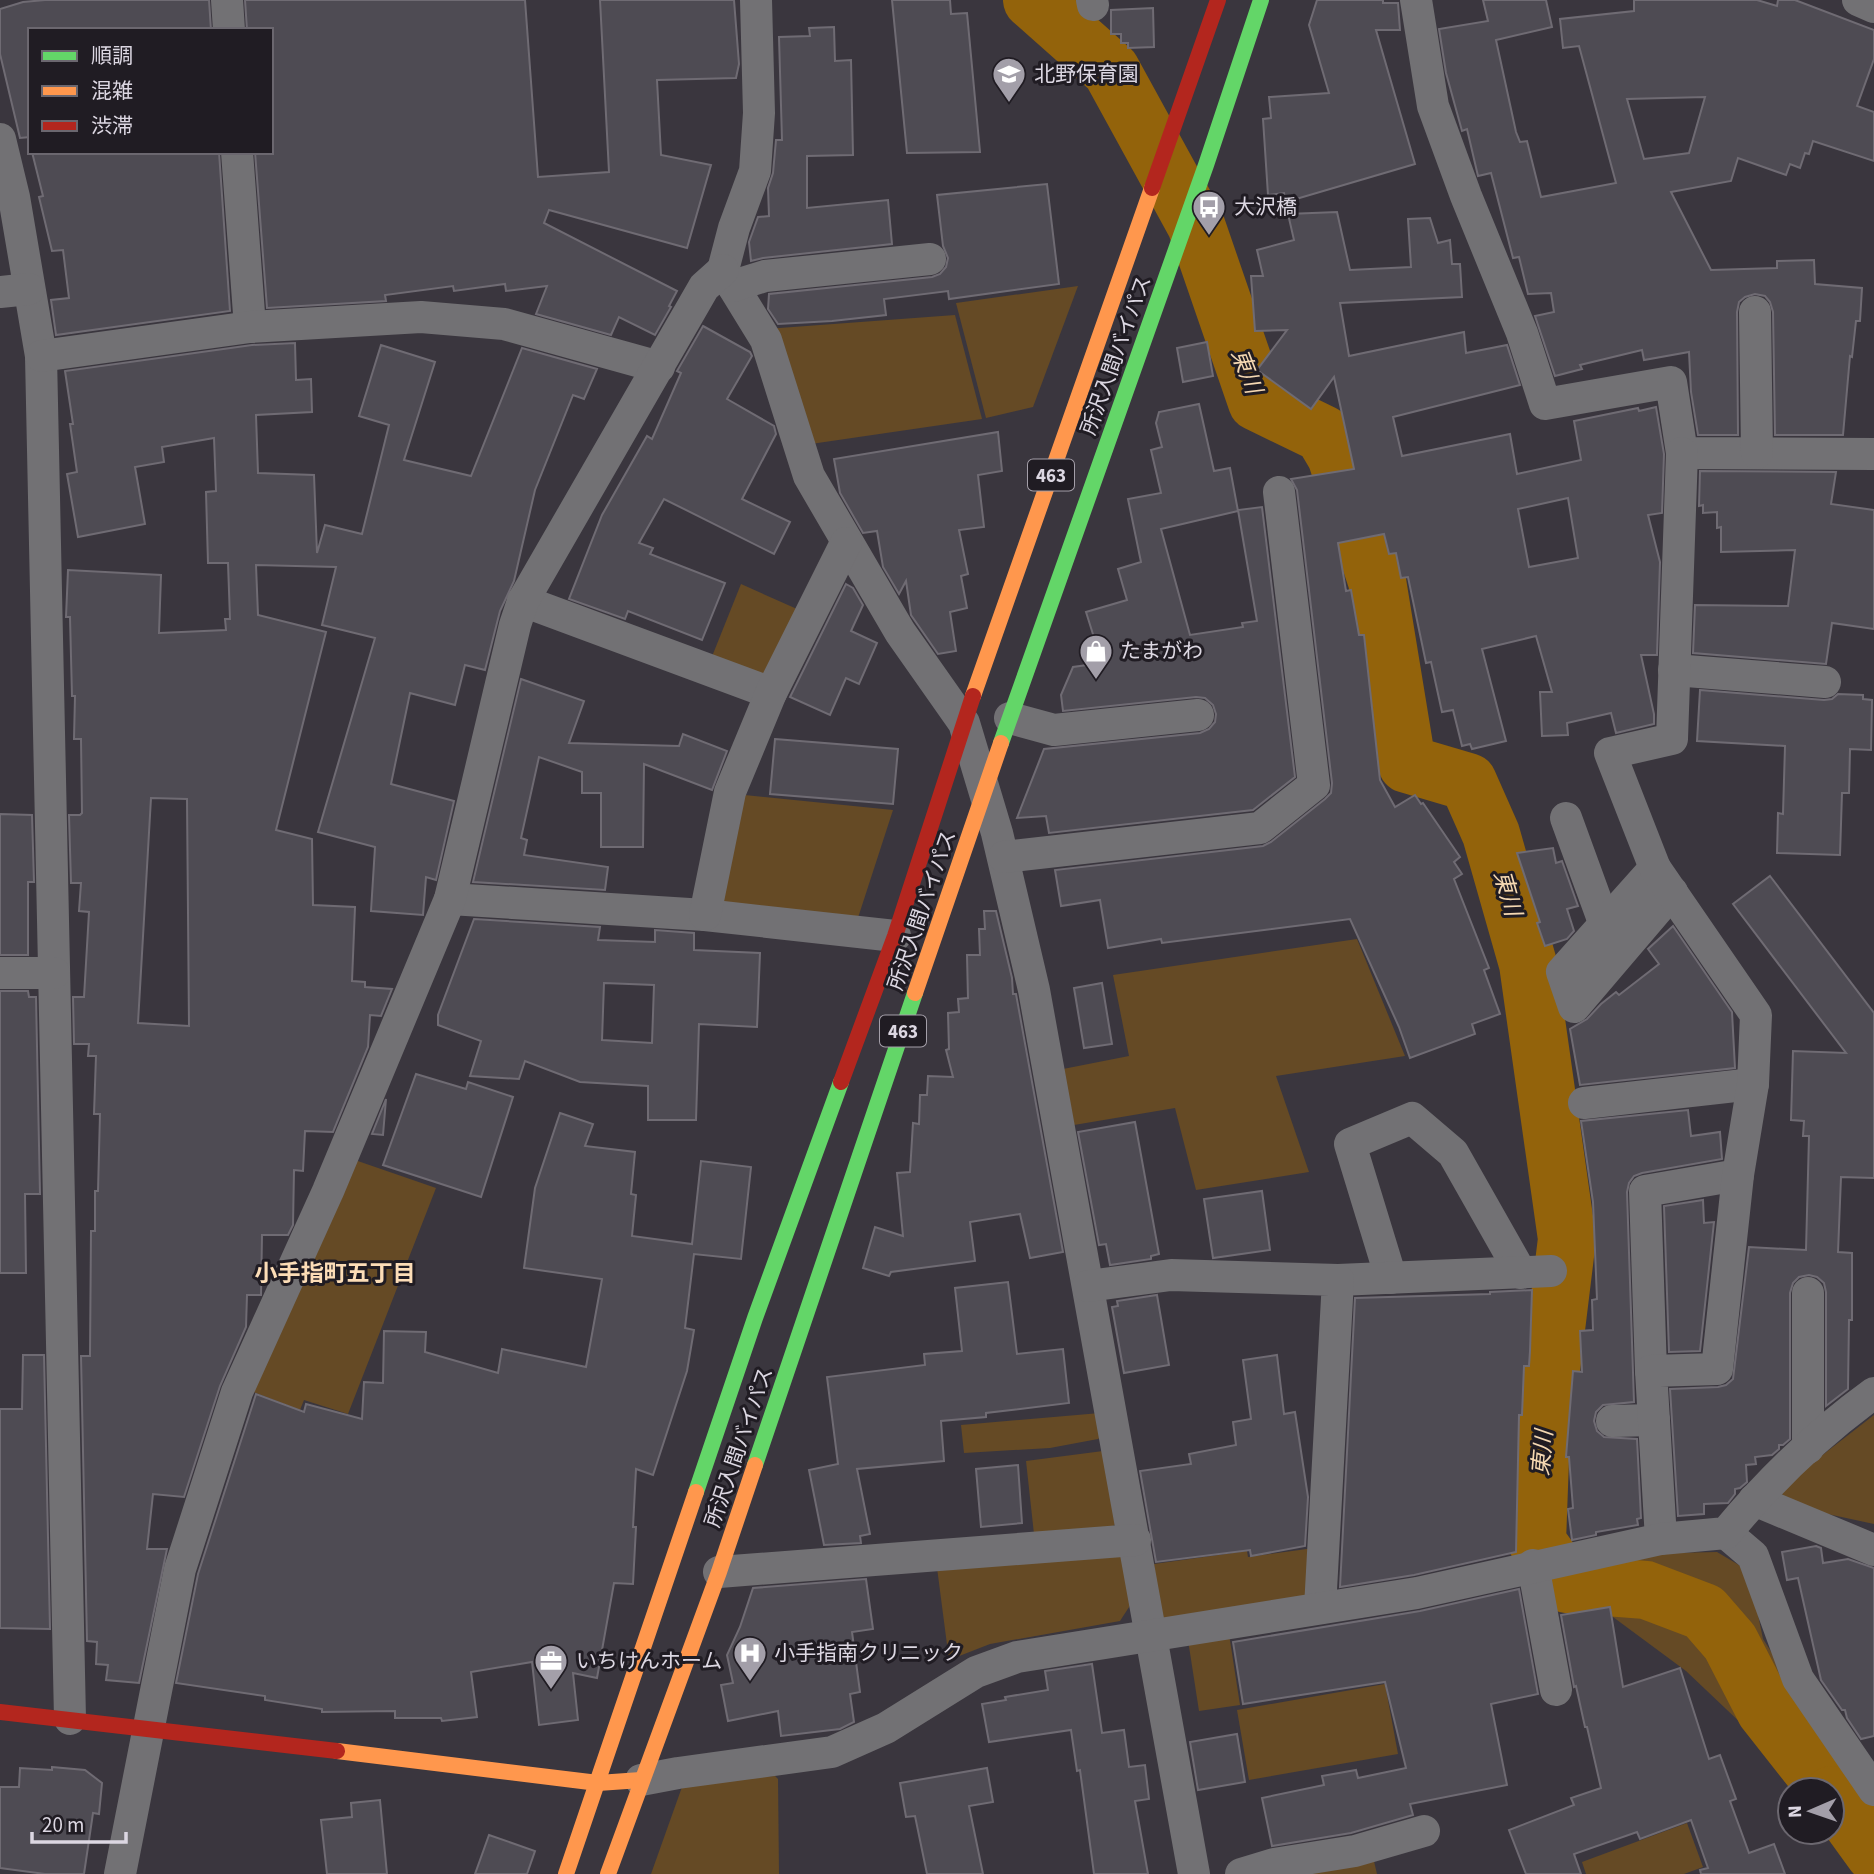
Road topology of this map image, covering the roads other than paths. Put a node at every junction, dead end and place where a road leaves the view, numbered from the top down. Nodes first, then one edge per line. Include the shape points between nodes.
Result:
1 (227, 0) edge
2 (756, 0) edge
3 (1219, 0) edge
4 (1261, 0) edge
5 (1416, 0) edge
6 (1858, 0) edge
7 (1874, 7) edge
8 (229, 28) edge
9 (0, 139) edge
10 (237, 154) edge
11 (930, 259) dead end
12 (728, 278) junction
13 (14, 291) edge
14 (1755, 312) dead end
15 (250, 327) junction
16 (41, 356) junction
17 (659, 367) junction
18 (1682, 453) junction
19 (1757, 453) junction
20 (1874, 454) edge
21 (1279, 492) dead end
22 (846, 543) junction
23 (523, 601) junction
24 (1674, 670) junction
25 (1825, 682) dead end
26 (771, 693) junction
27 (1198, 715) dead end
28 (1010, 718) junction
29 (964, 723) junction
30 (984, 791) junction
31 (1566, 818) dead end
32 (1004, 857) junction
33 (1663, 880) junction
34 (450, 900) junction
35 (705, 915) junction
36 (1605, 925) junction
37 (895, 936) junction
38 (0, 973) edge
39 (54, 973) junction
40 (1753, 1084) junction
41 (1584, 1103) dead end
42 (1738, 1175) junction
43 (1391, 1278) junction
44 (1338, 1280) junction
45 (1088, 1286) junction
46 (1808, 1293) dead end
47 (1651, 1371) junction
48 (1874, 1392) edge
49 (1654, 1420) junction
50 (1612, 1421) dead end
51 (1808, 1448) junction
52 (1754, 1500) junction
53 (1726, 1533) junction
54 (1661, 1539) junction
55 (1135, 1540) junction
56 (1874, 1550) edge
57 (1548, 1563) junction
58 (719, 1572) junction
59 (1320, 1608) junction
60 (1149, 1636) junction
61 (1556, 1689) dead end
62 (0, 1712) edge
63 (70, 1719) junction
64 (149, 1727) junction
65 (640, 1780) junction
66 (598, 1783) junction
67 (1874, 1790) edge
68 (1424, 1831) dead end
69 (120, 1874) edge
70 (566, 1874) edge
71 (608, 1874) edge
72 (1194, 1874) edge
73 (1241, 1874) edge

1 - 8 street
2 - 12 street via 759,113 755,171 734,228
3 - 29 main road, 所沢入間バイパス / 463
4 - 28 main road, 所沢入間バイパス / 463
5 - 18 street via 1433,106 1545,404 1671,382
6 - 7 street
9 - 13 street via 14,197
10 - 15 street
11 - 12 street
12 - 17 street via 704,287
12 - 22 street via 766,340 808,476
13 - 16 street
14 - 19 street
15 - 16 street
15 - 17 street via 421,317 504,324
16 - 39 street
17 - 23 street
18 - 19 street
18 - 24 street
19 - 20 street
21 - 32 street via 1314,785 1260,828
22 - 26 street
22 - 29 street via 900,632
23 - 26 street
23 - 34 street
24 - 25 street
24 - 33 street via 1672,739 1610,753
26 - 35 street via 730,792
27 - 28 street via 1054,730
28 - 30 main road, 所沢入間バイパス / 463
29 - 30 street
29 - 37 main road, 所沢入間バイパス / 463
30 - 32 street
30 - 58 main road, 所沢入間バイパス / 463
31 - 36 street
32 - 45 street via 1034,990
33 - 36 street
33 - 36 street via 1574,1007 1562,972
33 - 40 street via 1756,1015
34 - 35 street
34 - 64 street via 328,1191 237,1392 180,1569
35 - 37 street
37 - 66 main road, 所沢入間バイパス / 463 via 755,1318
38 - 39 street
39 - 63 street
40 - 41 street
40 - 42 street
42 - 47 street via 1717,1369
42 - 47 street via 1645,1191
43 - 43 street via 1536,1272 1452,1153 1412,1118 1350,1144
43 - 44 street
44 - 45 street via 1171,1275
44 - 59 street
45 - 55 street
46 - 51 street
47 - 49 street
48 - 51 street
49 - 50 street
49 - 54 street
51 - 52 street
52 - 53 street
52 - 56 street
53 - 54 street
53 - 67 street via 1753,1556 1798,1678
54 - 57 street
55 - 58 street
55 - 60 street
57 - 59 street via 1417,1593
57 - 61 street
58 - 65 main road, 所沢入間バイパス / 463
59 - 60 street
60 - 65 street via 1017,1657 976,1672 886,1728 832,1752
60 - 72 street
62 - 63 main road
63 - 64 main road
64 - 66 main road
64 - 69 street
65 - 66 main road
65 - 71 main road, 所沢入間バイパス / 463
66 - 70 main road, 所沢入間バイパス / 463
68 - 73 street via 1355,1851

